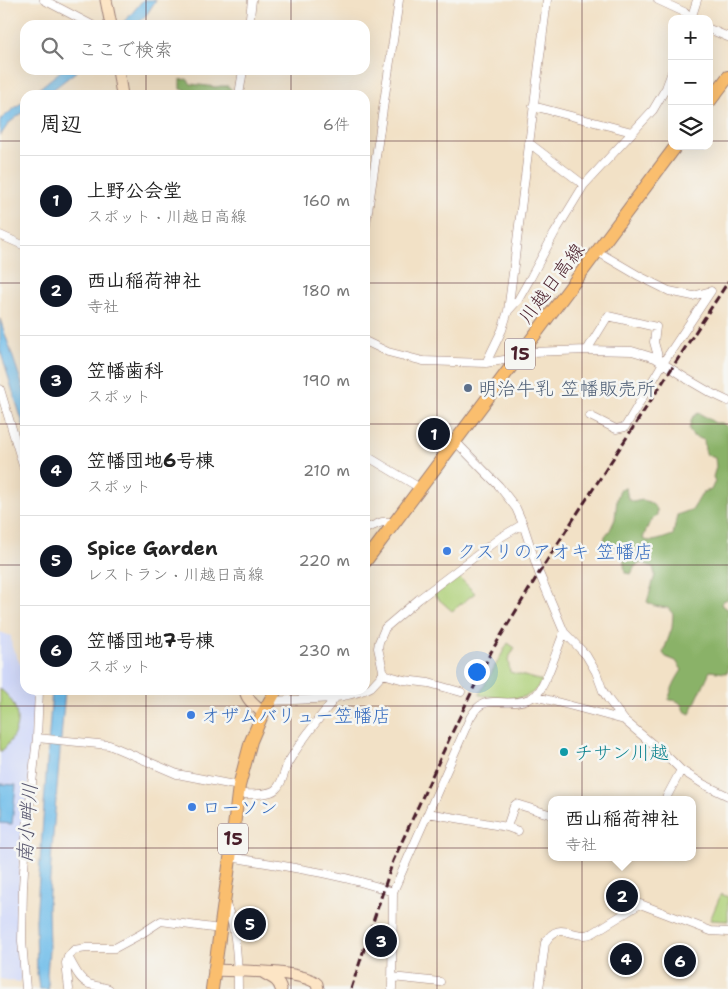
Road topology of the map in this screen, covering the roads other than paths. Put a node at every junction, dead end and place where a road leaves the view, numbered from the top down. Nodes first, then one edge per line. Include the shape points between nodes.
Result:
1 (44, 0) edge
2 (106, 0) edge
3 (252, 0) edge
4 (399, 0) edge
5 (547, 0) edge
6 (658, 0) edge
7 (697, 0) edge
8 (687, 15) edge
9 (692, 15) edge
10 (82, 20) edge
11 (108, 20) edge
12 (250, 20) edge
13 (713, 31) edge
14 (728, 38) edge
15 (119, 75) edge
16 (242, 75) edge
17 (728, 77) edge
18 (668, 83) edge
19 (121, 90) edge
20 (240, 90) edge
21 (713, 97) edge
22 (534, 106) junction
23 (632, 132) junction
24 (529, 143) junction
25 (673, 150) edge
26 (584, 185) junction
27 (370, 197) edge
28 (0, 235) edge
29 (20, 244) edge
30 (598, 252) junction
31 (508, 311) junction
32 (370, 343) edge
33 (587, 350) junction
34 (516, 358) junction
35 (661, 361) junction
36 (486, 363) junction
37 (0, 389) edge
38 (728, 401) edge
39 (590, 416) dead end
40 (456, 441) junction
41 (20, 455) edge
42 (370, 458) edge
43 (420, 488) junction
44 (395, 522) junction
45 (523, 524) junction
46 (370, 528) edge
47 (370, 555) edge
48 (564, 632) junction
49 (383, 674) junction
50 (370, 688) edge
51 (461, 692) dead end
52 (39, 695) edge
53 (247, 695) edge
54 (273, 695) edge
55 (349, 695) edge
56 (534, 696) junction
57 (336, 698) junction
58 (264, 713) junction
59 (624, 720) junction
60 (39, 738) junction
61 (681, 770) junction
62 (238, 790) junction
63 (667, 796) edge
64 (728, 796) edge
65 (428, 813) junction
66 (548, 814) edge
67 (507, 827) junction
68 (518, 831) dead end
69 (230, 859) junction
70 (393, 892) junction
71 (224, 901) junction
72 (220, 929) junction
73 (728, 932) edge
74 (68, 957) junction
75 (214, 970) junction
76 (238, 971) junction
77 (260, 972) junction
78 (392, 977) junction
79 (440, 982) dead end
80 (26, 989) edge
81 (69, 989) edge
82 (109, 989) edge
83 (212, 989) edge
84 (238, 989) edge
85 (281, 989) edge
86 (318, 989) edge
87 (392, 989) edge
88 (539, 989) edge

1 - 10 street
2 - 11 street
3 - 12 street
4 - 27 street
5 - 22 street
6 - 8 street
7 - 9 street
13 - 14 street
15 - 19 street
16 - 20 street
17 - 21 main road
18 - 23 street via 653,110
22 - 23 street
22 - 24 street
23 - 26 street
24 - 26 street
24 - 31 street
25 - 30 main road, 川越日高線 / 15
26 - 31 street via 518,300
28 - 29 street
30 - 34 main road, 川越日高線 / 15
30 - 35 street via 669,291 693,296 711,291
31 - 36 street
32 - 36 street via 388,352 423,360
33 - 34 street via 532,352
33 - 35 street via 632,351
33 - 35 street via 608,316 656,327 654,342
34 - 36 street
34 - 40 main road, 川越日高線 / 15
35 - 38 street
35 - 39 street via 625,427 616,429
37 - 41 street
40 - 43 main road, 川越日高線 / 15
40 - 45 street via 499,486 516,508
42 - 43 street
43 - 44 main road, 川越日高線 / 15
44 - 46 street via 382,522
44 - 47 main road, 川越日高線 / 15
45 - 48 street
45 - 49 street via 419,599 386,628 378,648
48 - 56 street via 545,682
48 - 59 street via 586,655 603,691
49 - 50 street
49 - 51 street
52 - 60 street
53 - 58 street
54 - 57 street
54 - 58 main road, 15
55 - 57 street
56 - 59 street
56 - 65 street via 511,702 489,702 475,710
57 - 62 street via 288,763 276,790 262,794
58 - 62 main road, 15 via 251,741
59 - 61 street
60 - 62 street via 110,744 177,774
60 - 80 street via 23,887 22,941
61 - 63 street
61 - 64 street
62 - 69 main road, 15
65 - 67 street
65 - 70 street
66 - 67 street via 516,804
67 - 68 street
69 - 70 street via 323,873
69 - 71 main road, 15
70 - 78 street
71 - 72 main road, 15
71 - 76 street via 231,918
72 - 74 street via 161,920 115,948 74,950
72 - 75 main road, 15
73 - 88 street via 711,930 640,904 593,933 584,935 567,931 549,937 545,943
74 - 81 street
74 - 82 street via 85,981
75 - 76 street
75 - 83 main road, 15
76 - 77 street
76 - 84 street
77 - 85 street via 277,981
77 - 86 street via 309,979 316,982
78 - 79 street
78 - 87 street

